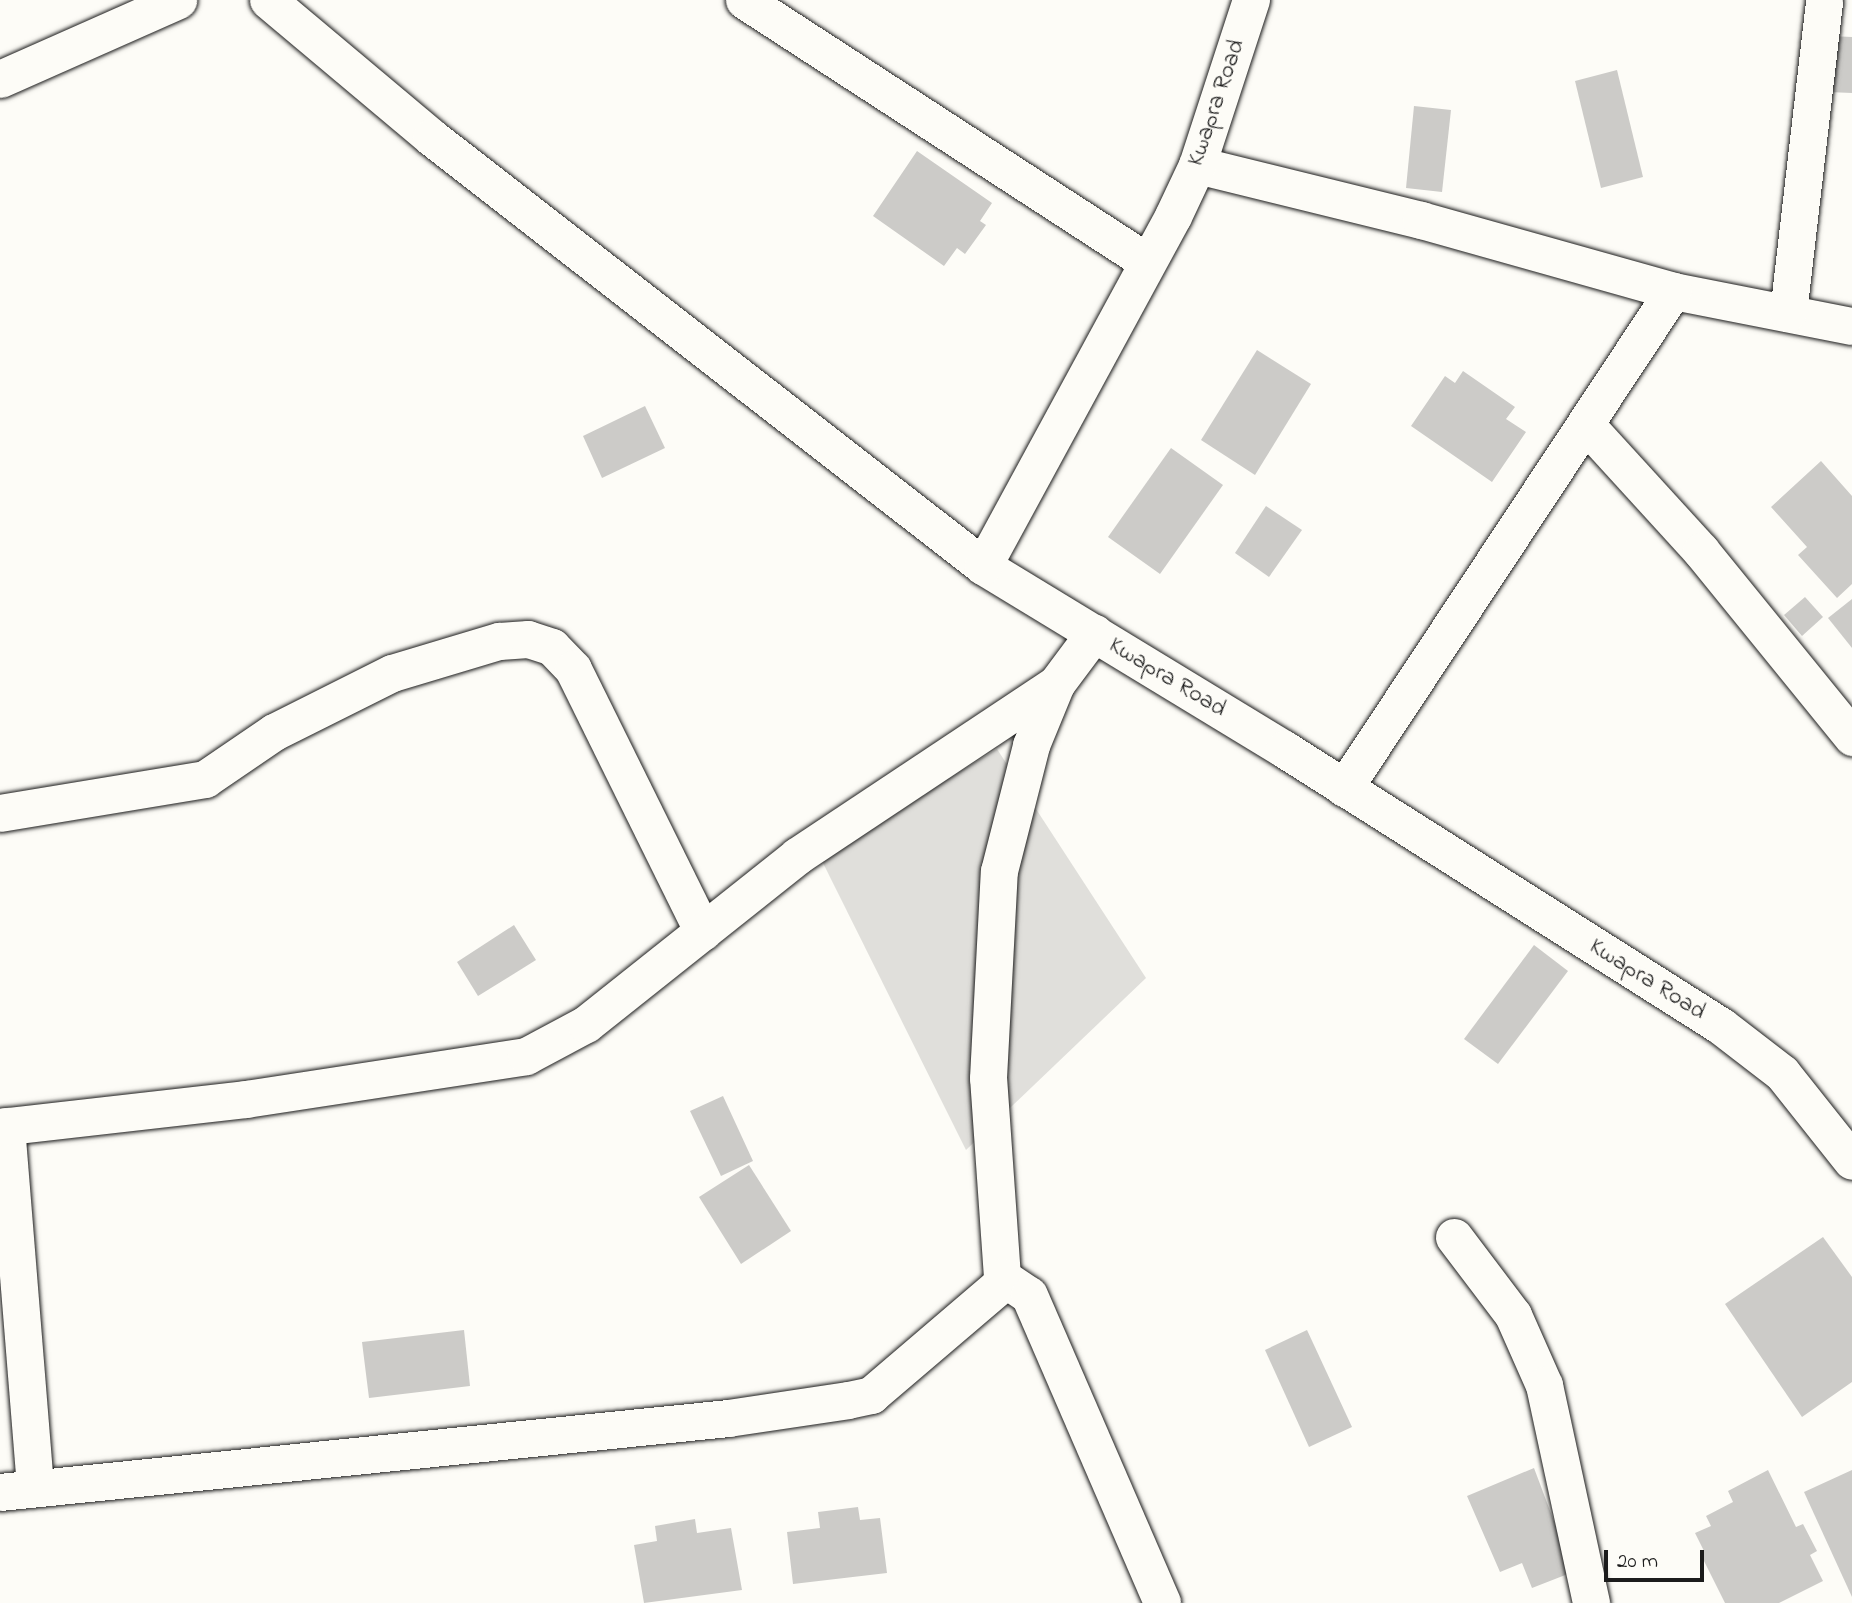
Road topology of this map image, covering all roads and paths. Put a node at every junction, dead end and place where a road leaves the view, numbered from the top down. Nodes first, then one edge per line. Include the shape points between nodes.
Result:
1 (178, 0) edge
2 (268, 0) edge
3 (744, 0) edge
4 (1251, 0) edge
5 (1824, 0) edge
6 (0, 79) edge
7 (1197, 165) junction
8 (1147, 262) junction
9 (1673, 291) junction
10 (1788, 313) junction
11 (1852, 326) edge
12 (1587, 426) junction
13 (984, 566) junction
14 (1094, 633) junction
15 (1056, 684) junction
16 (1852, 737) edge
17 (1344, 788) junction
18 (0, 813) edge
19 (703, 933) junction
20 (3, 1127) edge
21 (1852, 1161) edge
22 (1454, 1237) dead end
23 (1002, 1277) junction
24 (18, 1490) edge
25 (1161, 1603) edge
26 (1591, 1603) edge

1 - 6 street
2 - 13 street via 431,137
3 - 8 street
4 - 7 street, Kwapra Road
5 - 10 street
7 - 8 street, Kwapra Road
7 - 9 street via 1421,220
8 - 13 street, Kwapra Road
9 - 10 street
9 - 12 street
10 - 11 street
12 - 16 street via 1701,551
12 - 17 street
13 - 14 street, Kwapra Road
14 - 15 street
14 - 17 street, Kwapra Road
15 - 19 street via 797,856
15 - 23 street via 1031,745 999,871 988,1078
17 - 21 street, Kwapra Road via 1721,1026 1782,1073
18 - 19 street via 205,779 226,769 274,732 392,673 499,641 528,639 552,647 573,669
19 - 20 street via 586,1024 526,1056 246,1099
20 - 24 street
22 - 26 street via 1513,1315 1544,1385
23 - 24 street via 1000,1285 871,1395 848,1400 728,1418
23 - 25 street via 1029,1295

